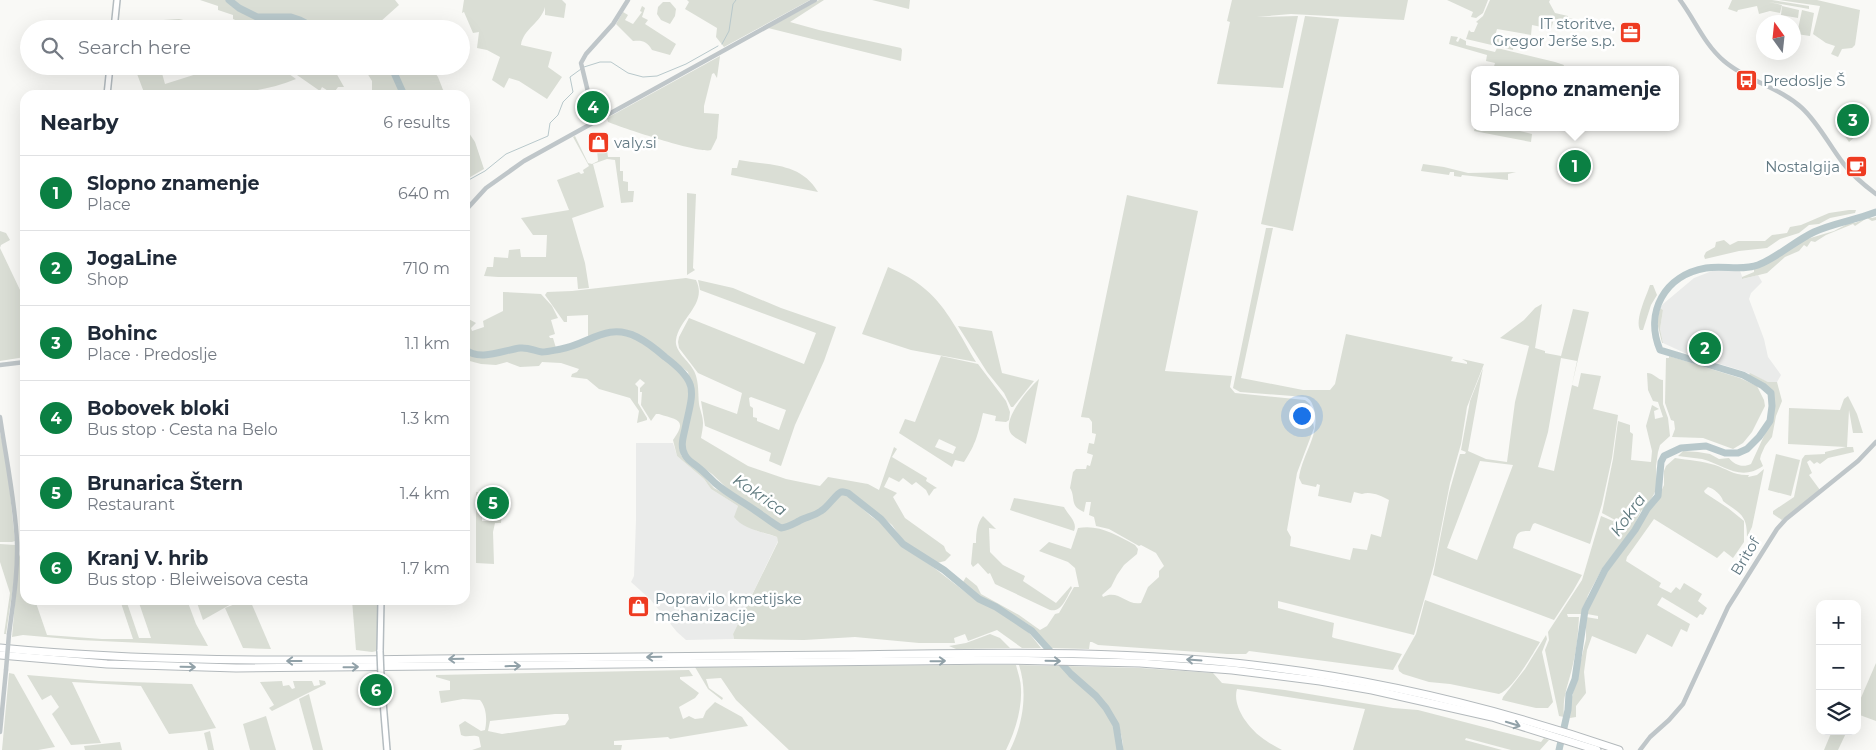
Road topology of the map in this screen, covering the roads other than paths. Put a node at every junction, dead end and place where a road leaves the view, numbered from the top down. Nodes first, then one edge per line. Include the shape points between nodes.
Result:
1 (117, 0) edge
2 (628, 0) edge
3 (815, 0) edge
4 (1680, 0) edge
5 (115, 20) edge
6 (109, 75) edge
7 (108, 90) edge
8 (601, 118) junction
9 (1876, 194) edge
10 (470, 205) edge
11 (20, 363) edge
12 (0, 365) edge
13 (0, 417) edge
14 (1876, 442) edge
15 (381, 605) edge
16 (0, 648) edge
17 (0, 655) edge
18 (1549, 731) junction
19 (0, 732) edge
20 (1578, 740) junction
21 (387, 750) edge
22 (1597, 750) edge
23 (1619, 750) edge
24 (1640, 750) edge

1 - 5 main road
2 - 8 street via 581,65 588,92
3 - 8 street
4 - 9 street via 1716,54 1736,70 1787,96 1803,109 1844,164
6 - 7 main road
8 - 10 street via 512,169
11 - 12 street
13 - 19 street, bridge via 17,541
14 - 24 street, Britof via 1858,461 1786,519 1772,535 1728,607 1683,704
15 - 21 main road, bridge via 381,677
18 -> 16 highway via 1450,700 1316,674 1199,660 1096,654 236,661 107,657
17 -> 18 highway via 126,665 236,668 1005,660 1140,663 1320,681 1460,709
18 - 20 highway
20 - 22 highway
20 - 23 highway

